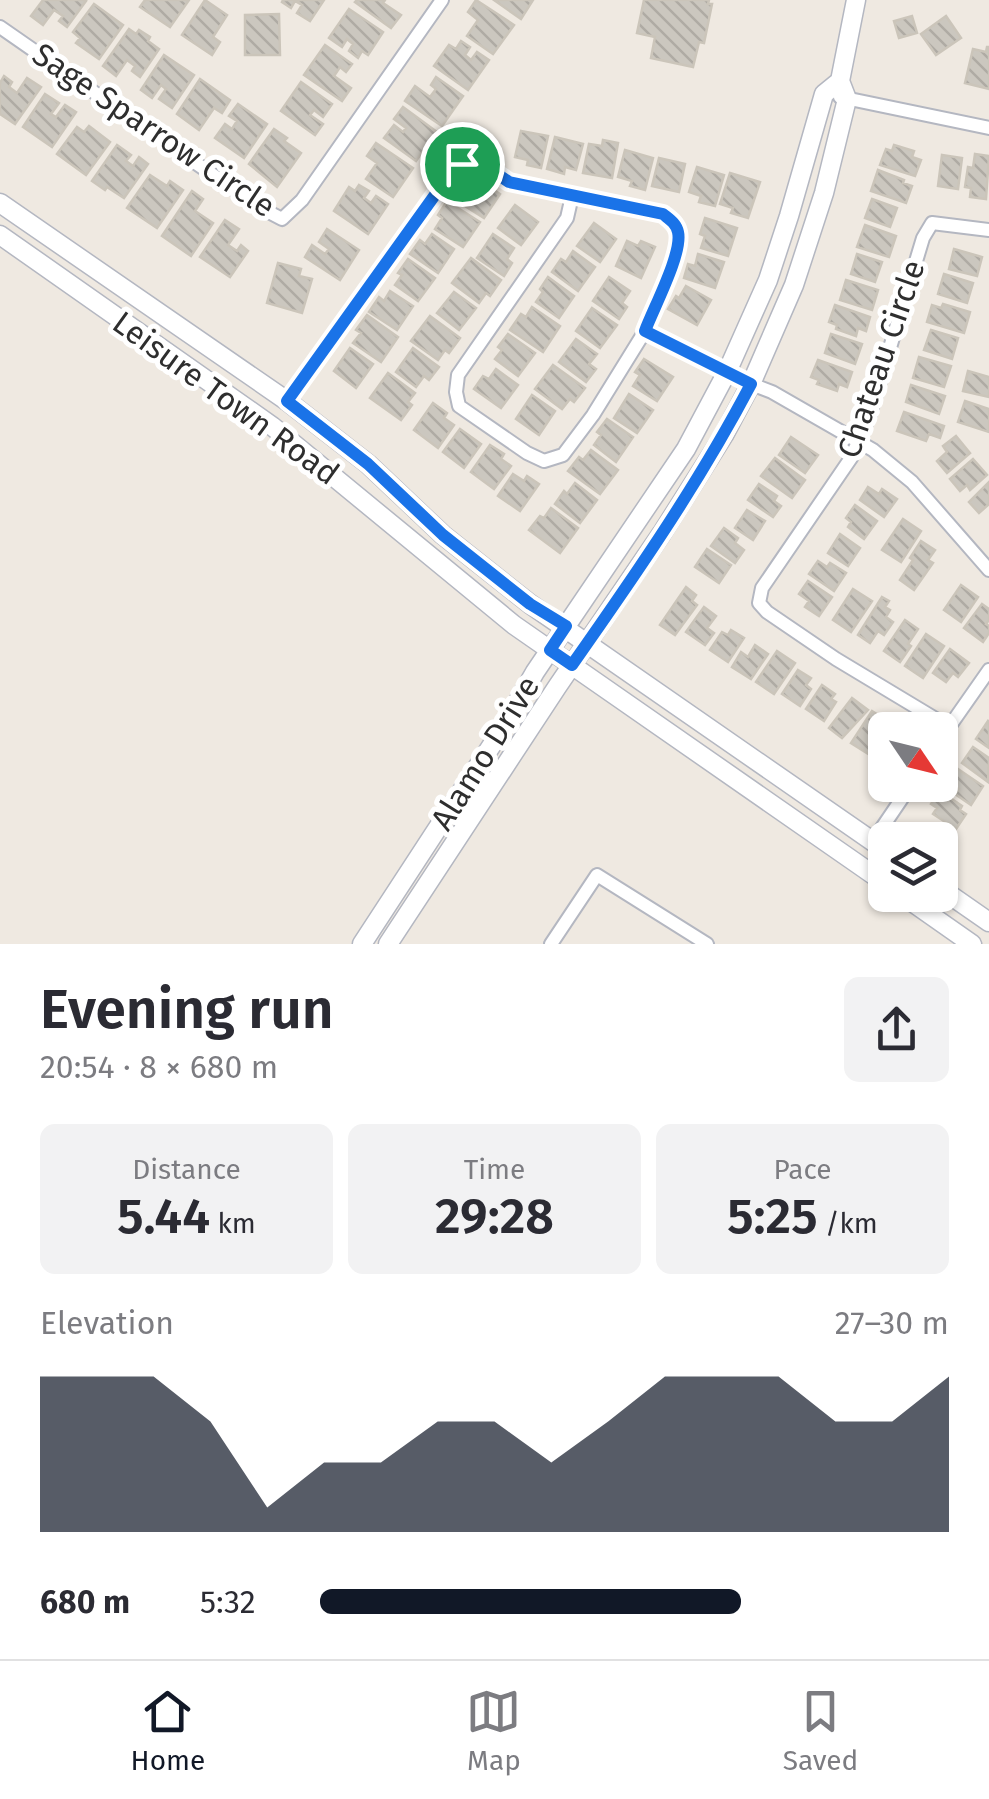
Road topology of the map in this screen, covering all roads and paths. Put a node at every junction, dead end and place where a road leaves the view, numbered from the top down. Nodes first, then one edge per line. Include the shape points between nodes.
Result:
1 (442, 0) edge
2 (856, 0) edge
3 (0, 27) edge
4 (840, 80) junction
5 (824, 94) junction
6 (848, 99) junction
7 (989, 128) edge
8 (572, 196) junction
9 (0, 203) edge
10 (989, 230) edge
11 (0, 235) edge
12 (645, 331) junction
13 (727, 372) junction
14 (751, 384) junction
15 (287, 401) junction
16 (858, 440) junction
17 (989, 570) edge
18 (566, 626) junction
19 (588, 642) junction
20 (550, 650) junction
21 (572, 665) junction
22 (989, 670) edge
23 (925, 712) edge
24 (958, 713) edge
25 (868, 838) edge
26 (868, 871) edge
27 (958, 900) edge
28 (926, 912) edge
29 (989, 922) edge
30 (362, 944) edge
31 (388, 944) edge
32 (552, 944) edge
33 (707, 944) edge
34 (972, 944) edge

1 - 3 street, Sage Sparrow Circle via 282,219
2 - 4 main road
4 - 5 main road
4 - 6 main road
5 - 6 street
5 - 13 main road, Alamo Drive via 768,280
6 - 7 street
6 - 14 main road, Alamo Drive via 809,244
8 - 12 street via 663,214 676,225 674,261
8 - 12 street via 567,218 458,375 459,406 544,461 564,455
8 - 15 street via 509,182 481,163 462,164
9 - 15 main road, Leisure Town Road
10 - 16 street, Chateau Circle via 932,223
11 - 20 main road, Leisure Town Road via 272,426
12 - 13 street
13 - 14 street
13 - 18 main road, Alamo Drive via 686,449
14 - 16 street
14 - 19 main road, Alamo Drive
15 - 18 main road, Leisure Town Road via 443,535
16 - 17 street via 912,482
16 - 23 street, Chateau Circle via 762,588 759,603
18 - 19 main road, Leisure Town Road
18 - 20 main road, Alamo Drive
19 - 21 main road, Alamo Drive
19 - 25 main road, Leisure Town Road
20 - 21 main road, Leisure Town Road
20 - 30 main road, Alamo Drive
21 - 26 main road, Leisure Town Road
21 - 31 main road, Alamo Drive
22 - 24 street
27 - 29 main road
28 - 34 main road
32 - 33 street via 598,875

